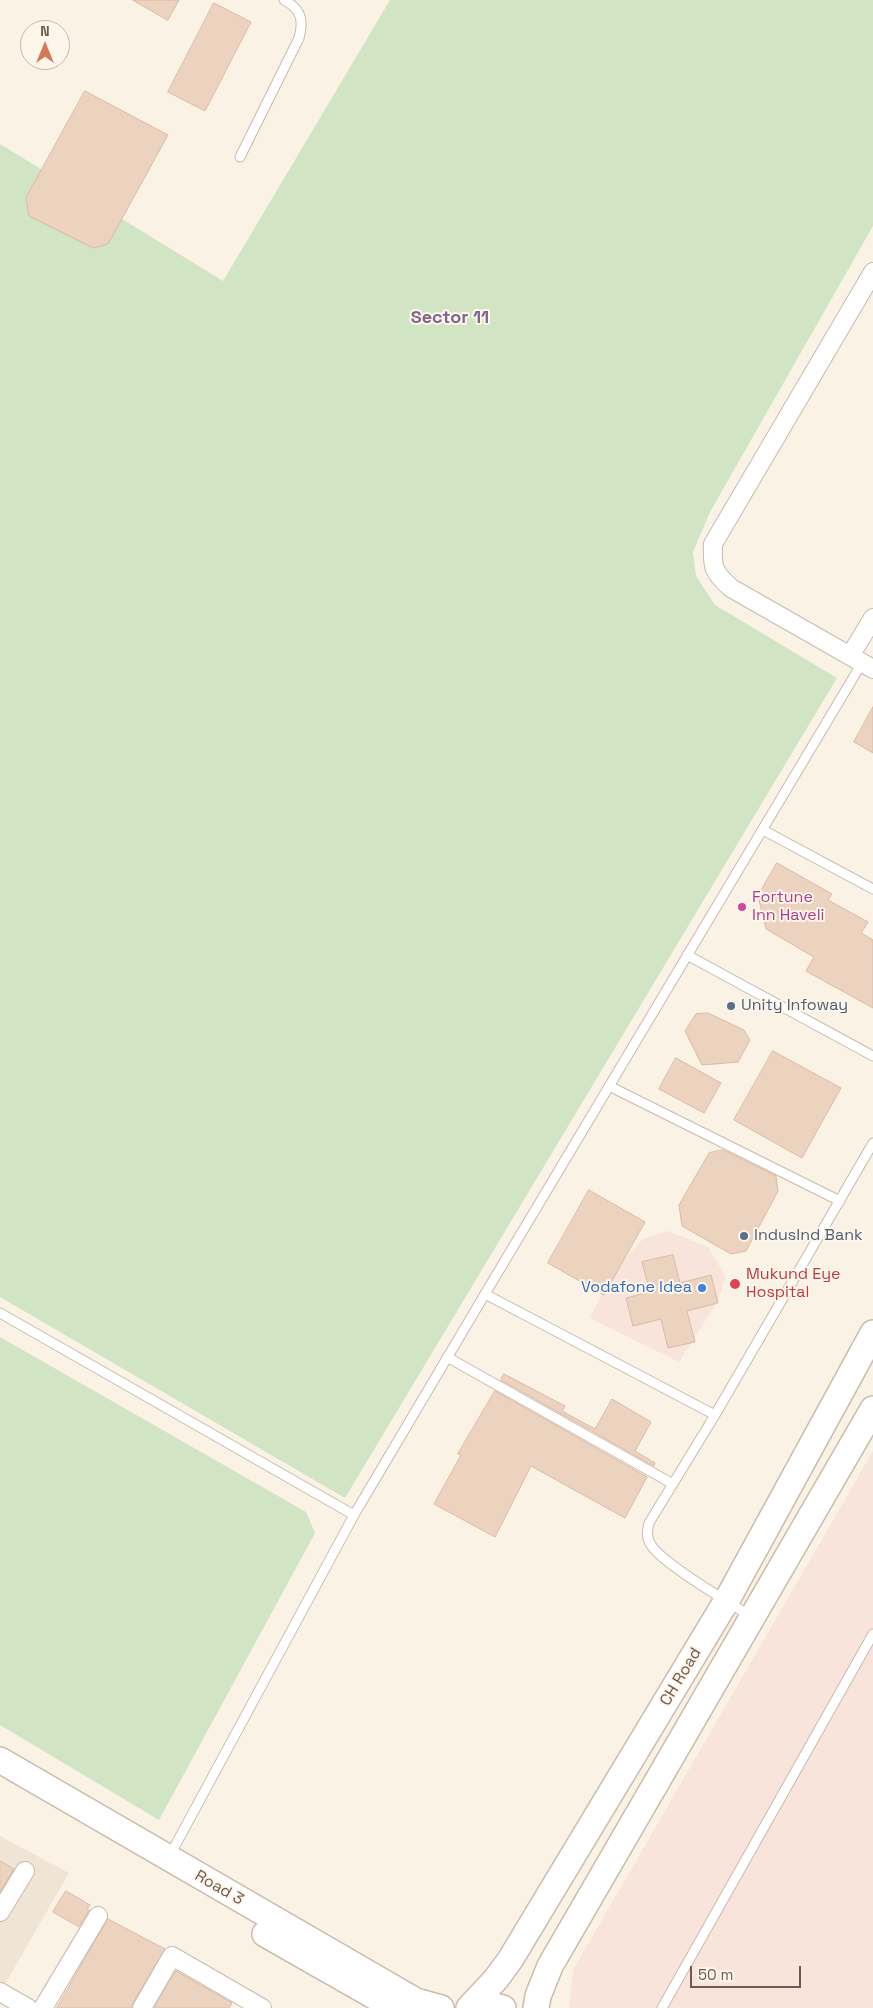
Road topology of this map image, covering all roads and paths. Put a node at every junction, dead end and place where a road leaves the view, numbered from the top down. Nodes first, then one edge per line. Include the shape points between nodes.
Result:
1 (284, 0) edge
2 (240, 157) dead end
3 (873, 272) edge
4 (867, 297) edge
5 (873, 618) edge
6 (862, 662) edge
7 (762, 830) junction
8 (873, 889) edge
9 (687, 955) junction
10 (873, 1056) edge
11 (609, 1086) junction
12 (873, 1143) edge
13 (840, 1201) junction
14 (485, 1294) junction
15 (0, 1313) edge
16 (873, 1333) edge
17 (447, 1357) junction
18 (873, 1409) edge
19 (715, 1415) junction
20 (673, 1484) junction
21 (354, 1515) junction
22 (727, 1600) junction
23 (753, 1618) junction
24 (873, 1634) edge
25 (0, 1760) edge
26 (0, 1778) edge
27 (168, 1859) junction
28 (25, 1871) dead end
29 (0, 1912) edge
30 (98, 1916) dead end
31 (0, 1992) edge
32 (243, 2004) edge
33 (28, 2008) edge
34 (44, 2008) edge
35 (142, 2008) edge
36 (262, 2008) edge
37 (395, 2008) edge
38 (441, 2008) edge
39 (469, 2008) edge
40 (474, 2008) edge
41 (503, 2008) edge
42 (536, 2008) edge
43 (662, 2008) edge

1 - 2 lane via 294,5 302,25
3 - 4 street
4 - 6 street via 713,544 717,575 731,588
5 - 6 street
6 - 7 lane
7 - 8 lane
7 - 9 lane
9 - 10 lane
9 - 11 lane
11 - 13 lane
11 - 14 lane
12 - 13 lane
13 - 19 lane
14 - 17 lane
14 - 19 lane
15 - 21 lane
16 - 22 street, CH Road
17 - 20 lane
17 - 21 lane
18 - 23 street, CH Road
19 - 20 lane
20 - 22 lane via 649,1523 646,1533 652,1546
21 - 27 lane
22 - 23 lane
22 - 39 street, CH Road via 510,1960
23 - 42 street, CH Road via 550,1966
24 - 43 lane
25 - 27 street, Road 3
26 - 37 street, Road 3
27 - 38 street, Road 3 via 416,2001
28 - 29 street
30 - 34 street
31 - 33 street
32 - 35 street via 172,1956
32 - 36 street
40 - 41 street

